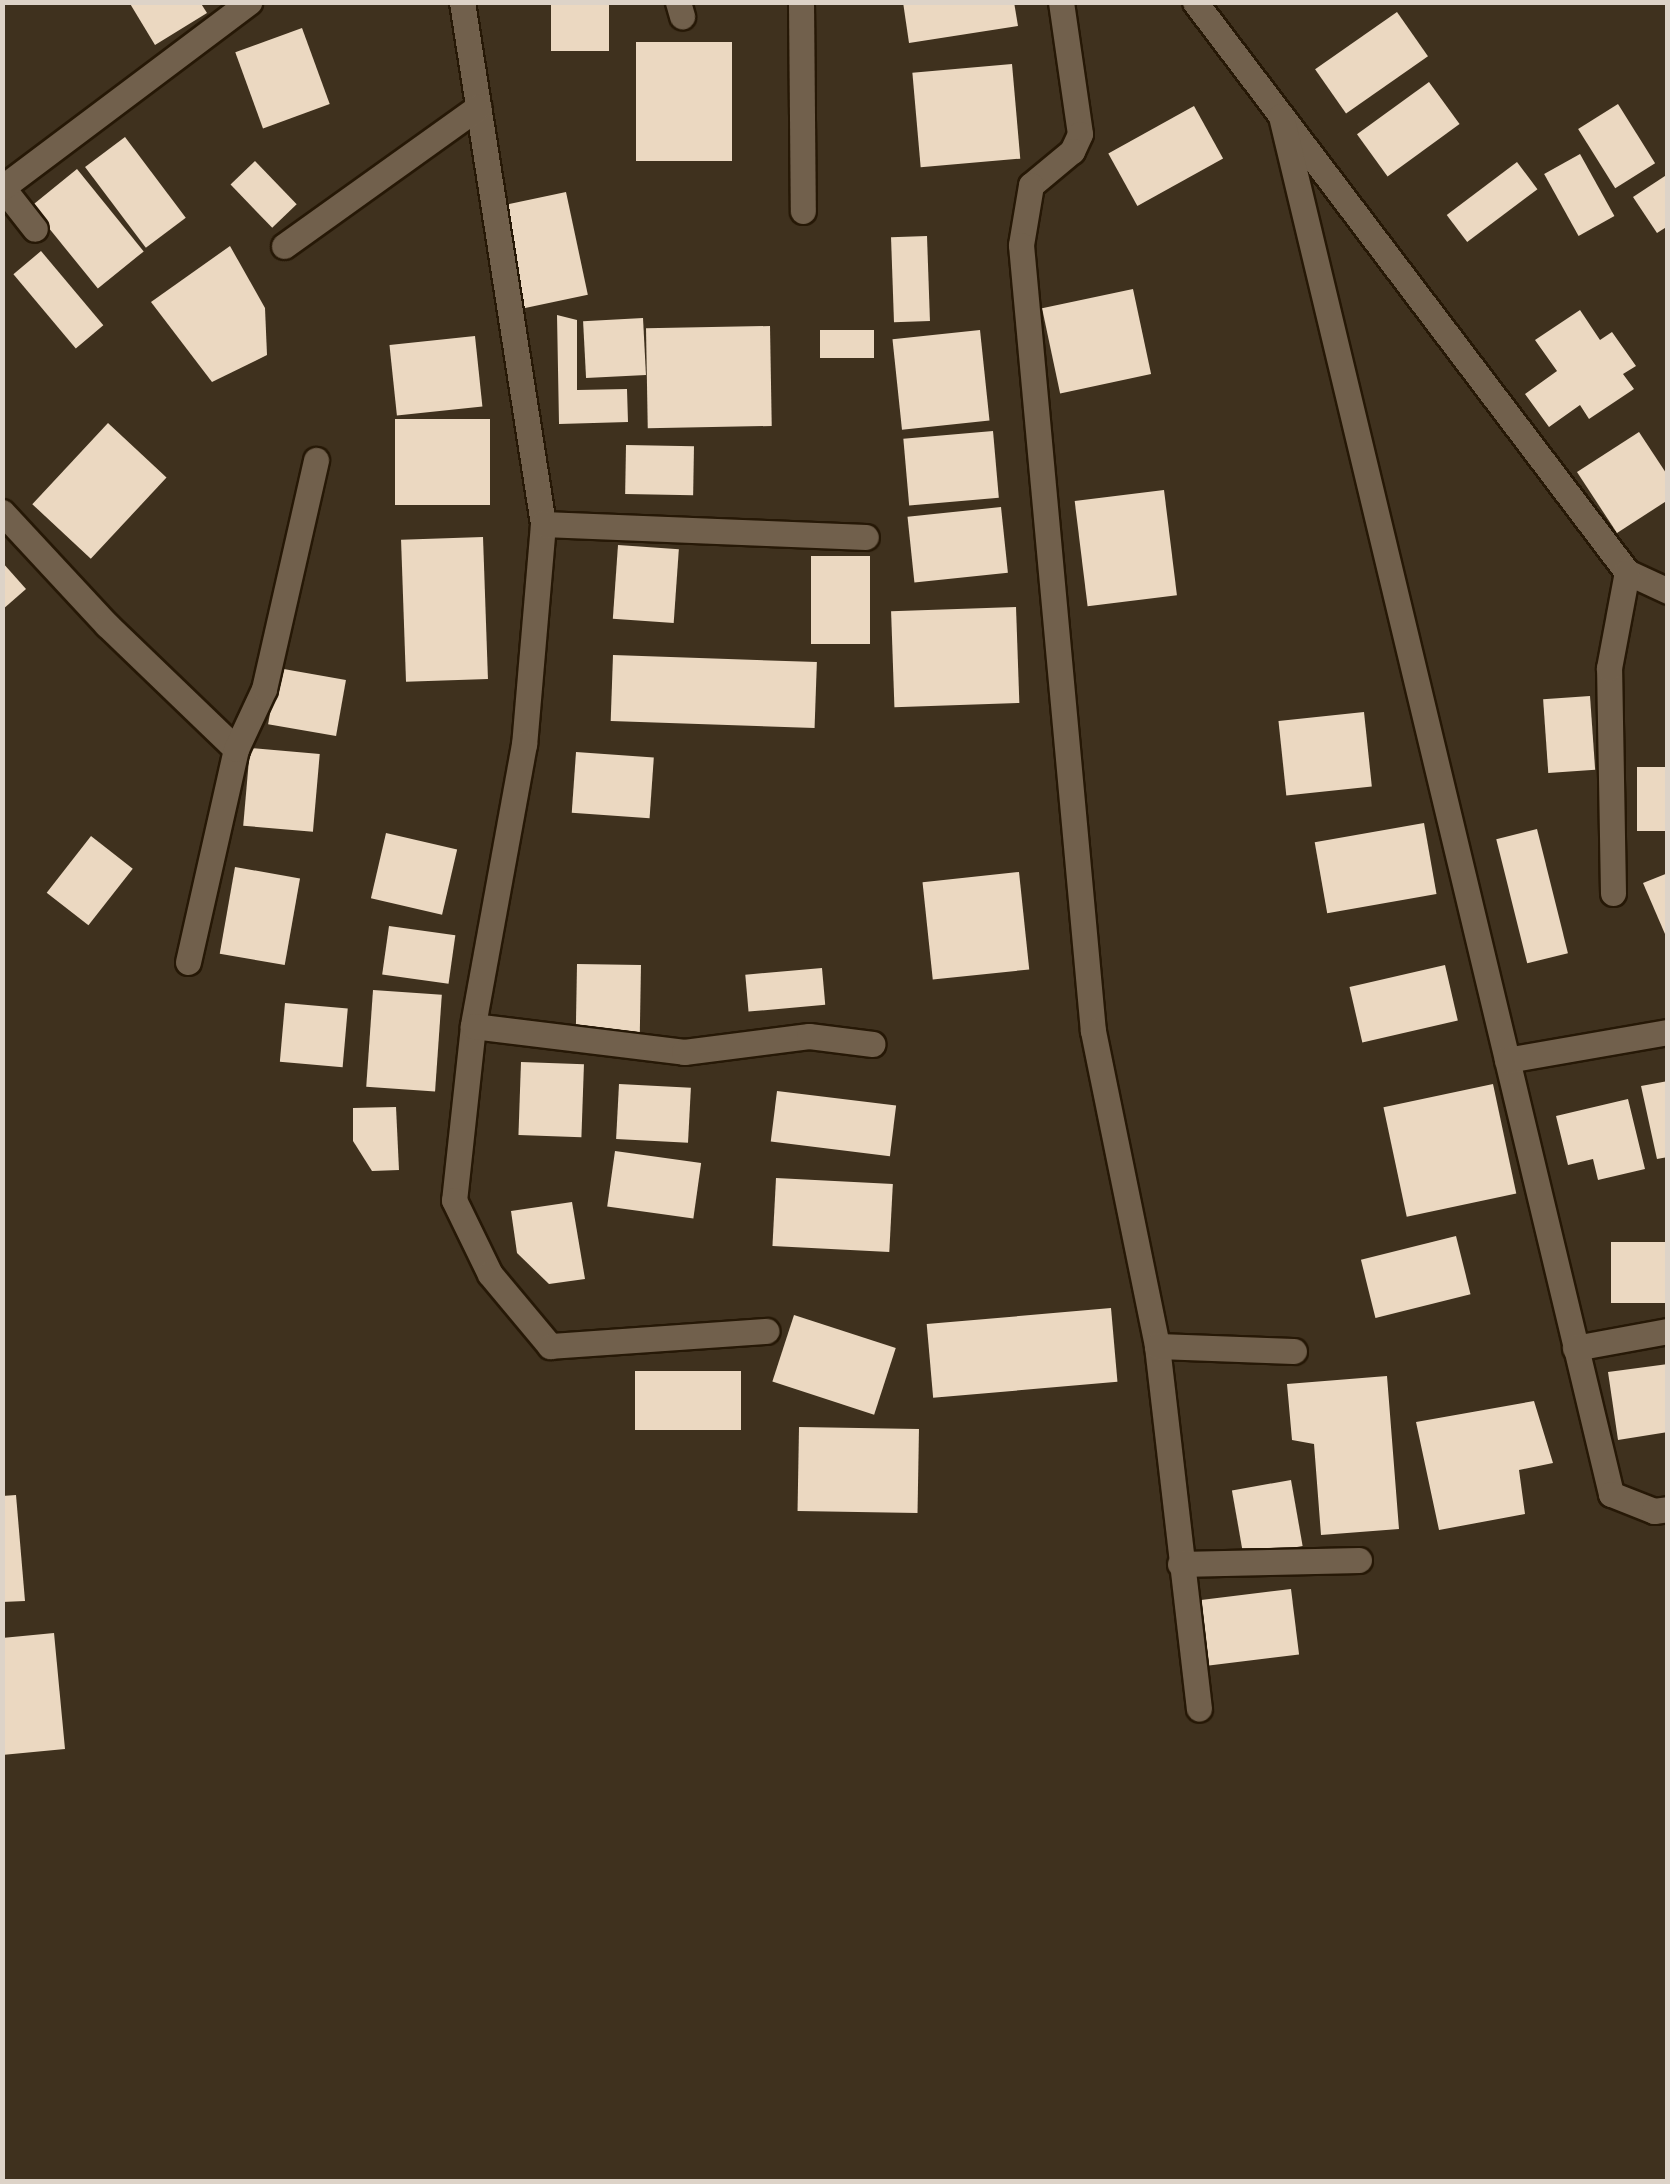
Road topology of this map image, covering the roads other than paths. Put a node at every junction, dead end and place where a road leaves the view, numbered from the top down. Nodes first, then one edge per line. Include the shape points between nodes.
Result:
1 (250, 2) edge
2 (462, 2) edge
3 (801, 2) edge
4 (1060, 2) edge
5 (1195, 2) edge
6 (478, 107) junction
7 (1282, 116) junction
8 (3, 187) edge
9 (803, 211) dead end
10 (35, 229) dead end
11 (284, 246) dead end
12 (316, 460) dead end
13 (2, 512) edge
14 (543, 524) junction
15 (866, 537) dead end
16 (1627, 572) junction
17 (1668, 591) edge
18 (236, 749) junction
19 (1614, 893) dead end
20 (188, 962) dead end
21 (473, 1026) junction
22 (1668, 1032) edge
23 (872, 1044) dead end
24 (1507, 1060) junction
25 (766, 1331) dead end
26 (1668, 1331) edge
27 (1157, 1346) junction
28 (1575, 1348) junction
29 (1294, 1351) dead end
30 (1668, 1509) edge
31 (1359, 1560) dead end
32 (1180, 1564) junction
33 (1199, 1709) dead end

1 - 8 street
2 - 6 street
3 - 9 street
4 - 27 street via 1080,134 1072,151 1031,185 1022,245 1093,1031
5 - 7 street
6 - 11 street
6 - 14 street
7 - 16 street
7 - 24 street
8 - 10 street
12 - 18 street via 264,689
13 - 18 street
14 - 15 street
14 - 21 street via 524,744
16 - 17 street
16 - 19 street via 1609,668
18 - 20 street
21 - 23 street via 684,1052 810,1036
21 - 25 street via 454,1200 490,1274 550,1346
22 - 24 street
24 - 28 street
26 - 28 street
27 - 29 street
27 - 32 street
28 - 30 street via 1611,1494 1654,1512
31 - 32 street
32 - 33 street

